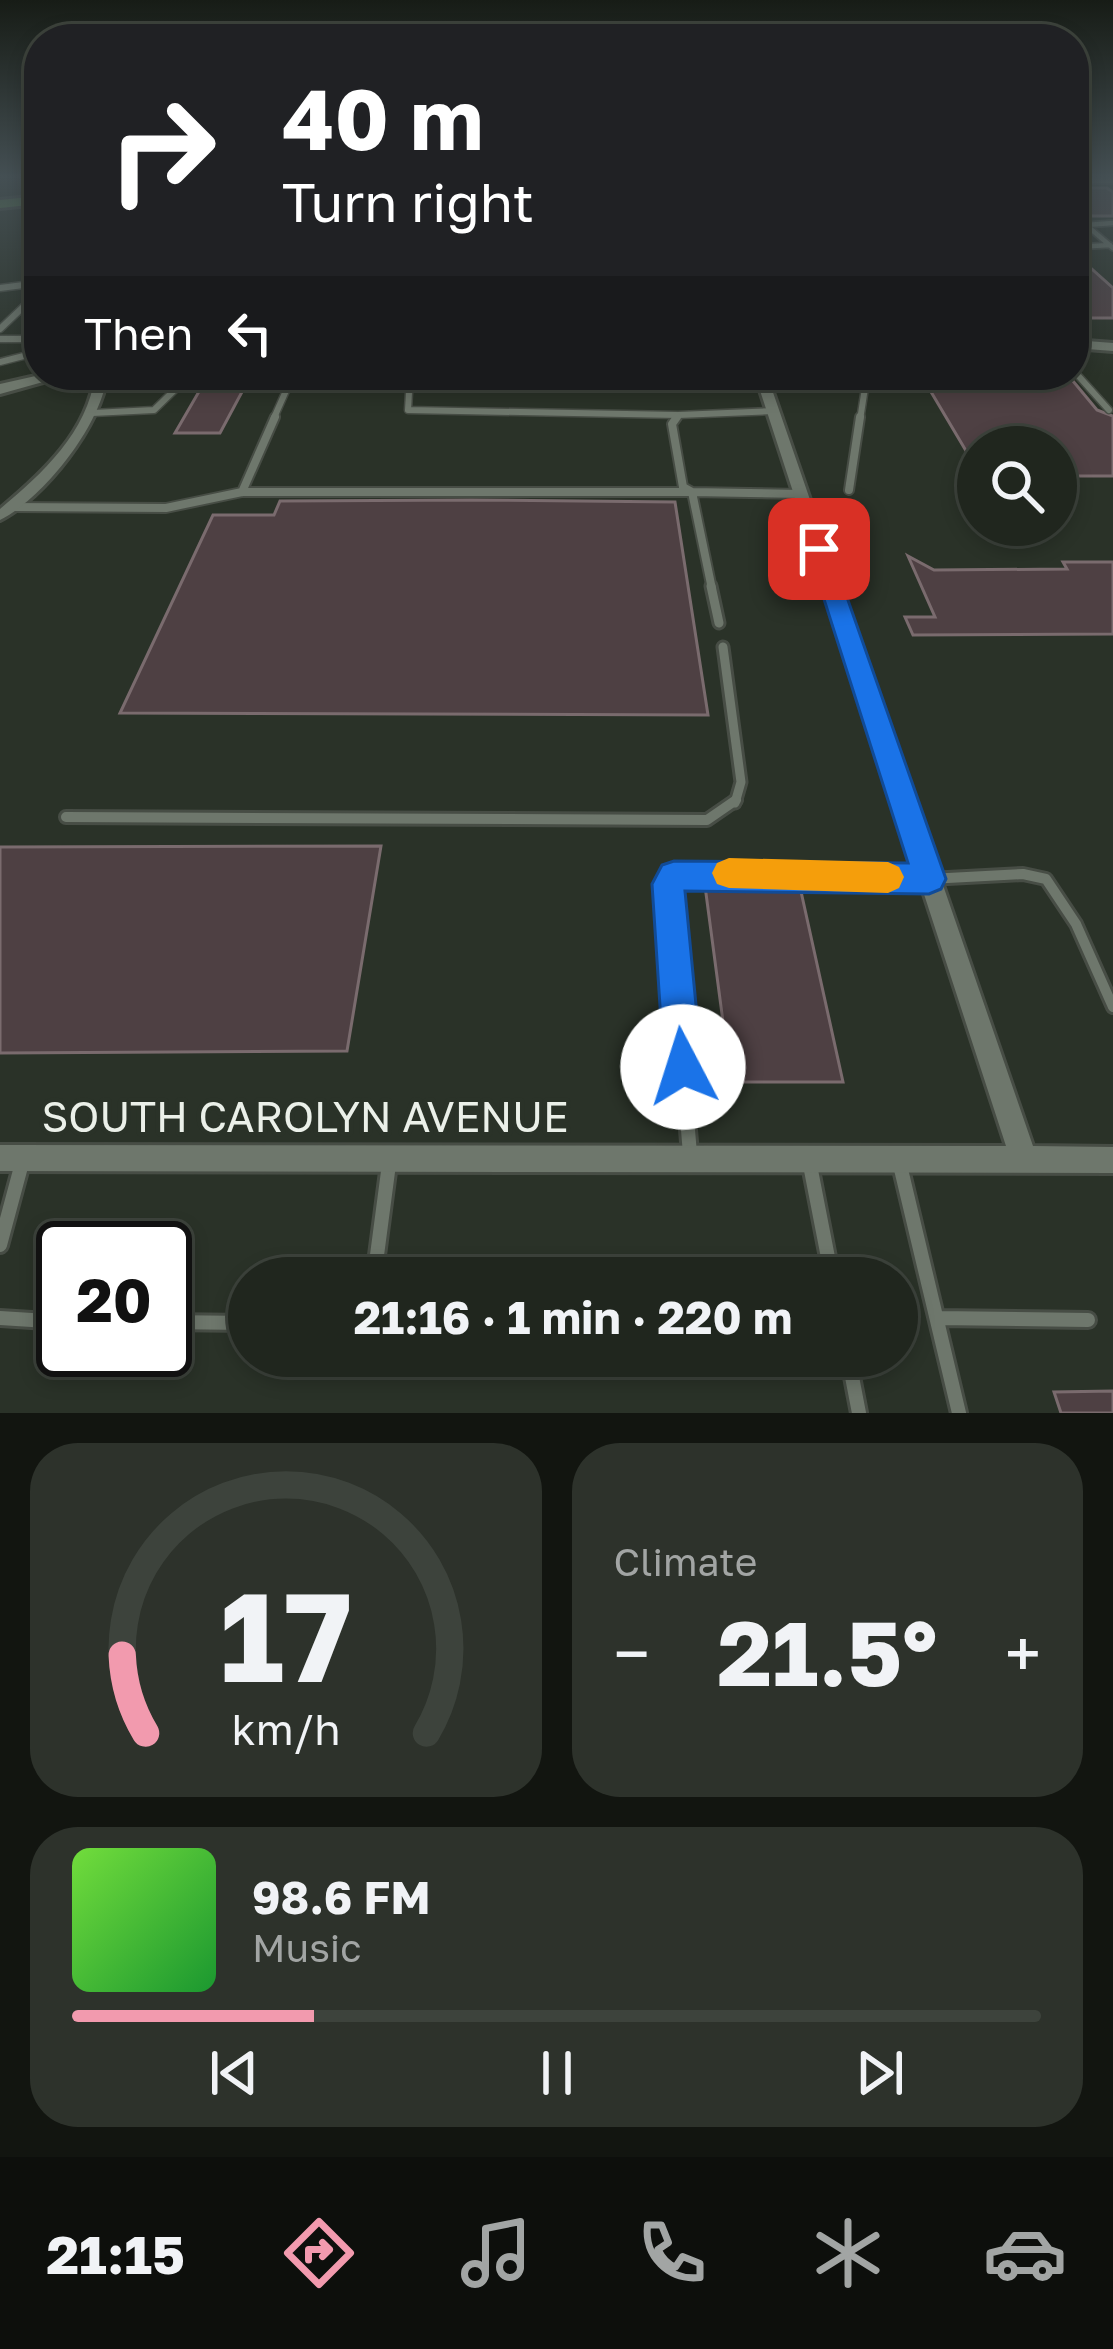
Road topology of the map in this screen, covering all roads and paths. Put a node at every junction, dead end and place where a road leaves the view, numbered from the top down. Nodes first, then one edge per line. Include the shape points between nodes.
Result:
1 (24, 303) edge
2 (0, 329) edge
3 (1089, 388) edge
4 (102, 390) edge
5 (175, 390) edge
6 (286, 390) edge
7 (409, 390) edge
8 (766, 390) edge
9 (865, 390) edge
10 (1109, 410) dead end
11 (773, 411) junction
12 (92, 412) junction
13 (678, 415) junction
14 (849, 490) dead end
15 (242, 492) junction
16 (692, 492) junction
17 (801, 494) junction
18 (5, 512) edge
19 (718, 623) dead end
20 (723, 647) dead end
21 (66, 817) dead end
22 (929, 879) junction
23 (1113, 1007) edge
24 (12, 1158) edge
25 (390, 1159) junction
26 (691, 1159) junction
27 (808, 1160) junction
28 (899, 1160) junction
29 (1024, 1160) junction
30 (1113, 1160) edge
31 (0, 1245) edge
32 (377, 1257) edge
33 (828, 1257) edge
34 (0, 1318) edge
35 (937, 1318) junction
36 (36, 1320) edge
37 (1088, 1320) dead end
38 (192, 1322) edge
39 (228, 1323) edge
40 (852, 1377) edge
41 (859, 1413) edge
42 (959, 1413) edge

1 - 2 lane
3 - 10 lane
4 - 12 street
5 - 12 lane via 154,410
6 - 15 lane
7 - 13 lane via 408,410
8 - 11 street
9 - 14 lane
11 - 13 lane
11 - 17 street
12 - 18 street via 34,488
13 - 16 lane via 672,424 683,487
15 - 16 lane
15 - 18 lane via 166,508
16 - 17 lane
16 - 19 lane
17 - 22 street
20 - 21 lane via 742,782 734,806 707,820
22 - 23 lane via 1046,879
22 - 26 lane via 674,876 668,884
22 - 29 street
24 - 25 street, SOUTH CAROLYN AVENUE
24 - 31 lane
25 - 26 street, SOUTH CAROLYN AVENUE
25 - 32 lane
26 - 27 street, SOUTH CAROLYN AVENUE
27 - 28 street, SOUTH CAROLYN AVENUE
27 - 33 lane
28 - 29 street, SOUTH CAROLYN AVENUE
28 - 35 lane
29 - 30 street, SOUTH CAROLYN AVENUE
34 - 36 lane
35 - 37 lane
35 - 42 lane
38 - 39 lane
40 - 41 lane

